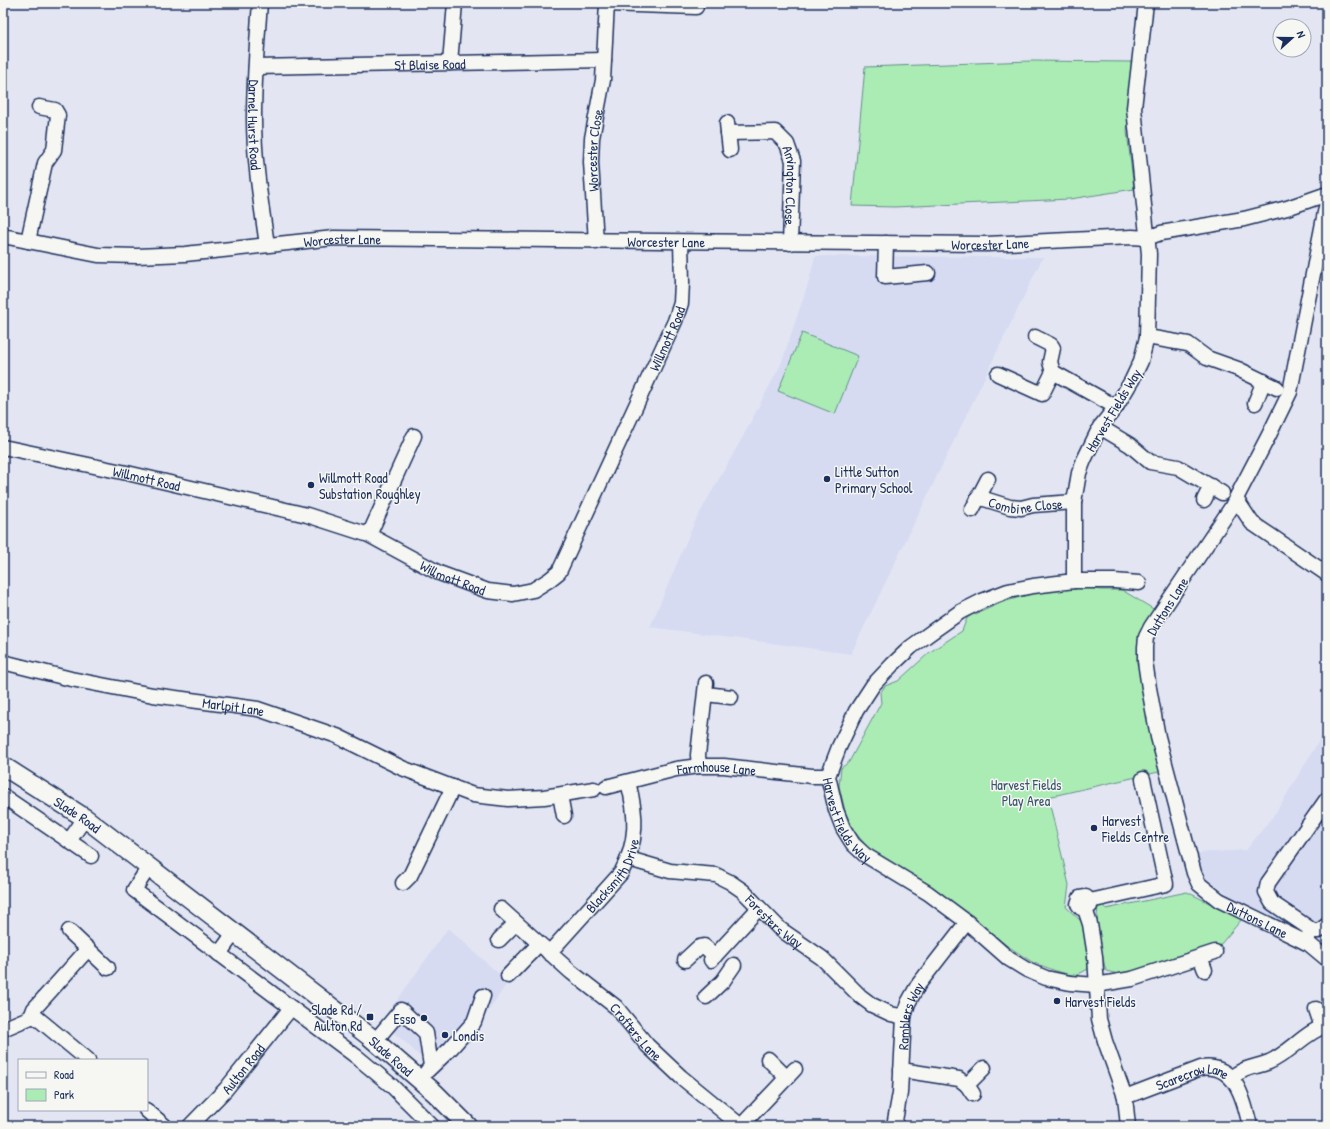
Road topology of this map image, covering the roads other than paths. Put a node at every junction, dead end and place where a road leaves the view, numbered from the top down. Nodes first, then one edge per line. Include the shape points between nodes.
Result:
1 (260, 3) edge
2 (455, 3) edge
3 (607, 3) edge
4 (1146, 3) edge
5 (675, 4) edge
6 (696, 7) dead end
7 (604, 60) junction
8 (450, 63) junction
9 (256, 67) junction
10 (39, 107) dead end
11 (730, 150) dead end
12 (1327, 194) edge
13 (1327, 202) edge
14 (3, 236) edge
15 (1147, 238) junction
16 (28, 241) junction
17 (596, 242) junction
18 (681, 242) junction
19 (790, 242) junction
20 (886, 243) junction
21 (267, 245) junction
22 (928, 273) dead end
23 (1035, 337) dead end
24 (1147, 337) junction
25 (1053, 372) junction
26 (998, 374) dead end
27 (1264, 382) junction
28 (1277, 388) dead end
29 (1255, 404) dead end
30 (1116, 407) junction
31 (1100, 427) junction
32 (414, 436) dead end
33 (3, 447) edge
34 (988, 479) dead end
35 (978, 497) junction
36 (1236, 499) junction
37 (1204, 500) dead end
38 (1074, 502) junction
39 (972, 510) dead end
40 (369, 534) junction
41 (1327, 574) edge
42 (1074, 581) junction
43 (1139, 583) dead end
44 (3, 662) edge
45 (731, 697) dead end
46 (3, 766) edge
47 (699, 766) junction
48 (828, 776) junction
49 (1143, 779) dead end
50 (628, 782) junction
51 (453, 787) junction
52 (600, 788) joint
53 (560, 795) junction
54 (3, 796) edge
55 (1327, 800) edge
56 (564, 816) dead end
57 (85, 818) junction
58 (70, 841) junction
59 (91, 856) dead end
60 (629, 859) junction
61 (149, 868) junction
62 (403, 883) dead end
63 (501, 908) dead end
64 (759, 908) junction
65 (967, 922) junction
66 (516, 923) junction
67 (1327, 925) edge
68 (69, 931) dead end
69 (234, 933) junction
70 (1308, 937) junction
71 (499, 940) dead end
72 (540, 944) junction
73 (88, 949) junction
74 (1215, 952) dead end
75 (219, 954) junction
76 (715, 955) junction
77 (1327, 959) edge
78 (686, 960) dead end
79 (108, 968) dead end
80 (508, 976) dead end
81 (1096, 985) junction
82 (483, 996) dead end
83 (706, 997) dead end
84 (291, 1008) junction
85 (1316, 1009) dead end
86 (31, 1017) junction
87 (904, 1017) junction
88 (1324, 1026) edge
89 (3, 1029) edge
90 (374, 1040) junction
91 (357, 1057) junction
92 (87, 1059) edge
93 (768, 1059) dead end
94 (984, 1068) dead end
95 (901, 1070) junction
96 (425, 1072) junction
97 (1232, 1077) junction
98 (1125, 1097) junction
99 (147, 1111) edge
100 (165, 1126) edge
101 (190, 1126) edge
102 (432, 1126) edge
103 (468, 1126) edge
104 (741, 1126) edge
105 (894, 1126) edge
106 (1128, 1126) edge
107 (1250, 1126) edge

1 - 9 street, Darnel Hurst Road
2 - 8 street
3 - 5 street
3 - 7 street, Worcester Close
4 - 15 street, Harvest Fields Way via 1134,108
5 - 6 street
7 - 8 street, St Blaise Road
7 - 17 street, Worcester Close via 603,80 592,138
8 - 9 street, St Blaise Road
9 - 21 street, Darnel Hurst Road via 254,119 257,170
10 - 16 street via 55,110 58,115 54,150 45,163
11 - 19 street, Amington Close via 728,128 774,132 787,144 793,161
12 - 15 street, Worcester Lane via 1244,219 1161,233
13 - 36 street, Duttons Lane via 1290,392
14 - 16 street, Worcester Lane
15 - 20 street, Worcester Lane via 987,244
15 - 24 street, Harvest Fields Way
16 - 21 street, Worcester Lane via 98,255 129,256 185,254
17 - 18 street, Worcester Lane
17 - 21 street, Worcester Lane via 348,238
18 - 19 street, Worcester Lane
18 - 40 street, Willmott Road via 681,303 675,321 559,572 533,590 513,594 488,591 440,573
19 - 20 street, Worcester Lane
20 - 22 street via 885,277
23 - 25 street via 1053,348 1050,362
24 - 27 street via 1188,344 1207,358
24 - 30 street, Harvest Fields Way via 1141,361
25 - 26 street via 1042,394
25 - 30 street
27 - 28 street
27 - 29 street
30 - 31 street, Harvest Fields Way
31 - 37 street via 1130,445 1150,462 1178,467 1216,489
31 - 38 street, Harvest Fields Way via 1079,473
32 - 40 street
33 - 40 street, Willmott Road via 257,503
34 - 35 street, Combine Close
35 - 38 street, Combine Close via 1021,508
35 - 39 street, Combine Close
36 - 41 street via 1252,523
36 - 70 street, Duttons Lane via 1151,627 1146,638 1145,661 1149,688 1160,744 1199,884 1219,900
38 - 42 street, Harvest Fields Way
42 - 43 street, Harvest Fields Way
42 - 48 street, Harvest Fields Way via 1008,591 982,601 960,612 911,647 873,685 860,704
44 - 51 street, Marlpit Lane via 153,695 258,709 337,736 402,768
45 - 47 street via 706,688
46 - 57 main road, Slade Road
47 - 48 street, Farmhouse Lane
47 - 50 street, Farmhouse Lane via 676,769
48 - 65 street, Harvest Fields Way via 836,810 853,844 865,855 928,893
49 - 81 street via 1166,884 1088,905
50 - 52 street, Farmhouse Lane
50 - 60 street, Blacksmith Drive via 633,800 635,825
51 - 53 street, Marlpit Lane via 473,795 508,799
51 - 62 street via 410,876
52 - 53 street, Marlpit Lane
53 - 56 street
54 - 58 street
55 - 70 street via 1268,883 1266,892 1272,903 1304,924
57 - 58 street
57 - 61 main road, Slade Road
58 - 59 street
60 - 64 street, Foresters Way via 670,871 716,874 743,891
60 - 72 street, Blacksmith Drive via 621,874
61 - 69 main road, Slade Road
61 - 75 street, Slade Road via 134,890
63 - 66 street, Crofters Lane
64 - 76 street
64 - 87 street, Foresters Way via 780,928 822,958 860,996 890,1014
65 - 81 street, Harvest Fields Way via 1009,960 1028,970 1046,978
65 - 87 street, Ramblers Way via 918,985
66 - 71 street
66 - 72 street, Crofters Lane
67 - 70 street
68 - 73 street
69 - 75 street
69 - 90 main road, Slade Road
70 - 77 street, Duttons Lane
72 - 80 street, Blacksmith Drive
72 - 104 street, Crofters Lane via 616,1007 647,1045 681,1078
73 - 79 street
73 - 86 street via 34,1009
74 - 81 street, Harvest Fields Way via 1203,963
75 - 84 street, Slade Road
76 - 78 street via 704,946 699,947
76 - 83 street via 736,967
81 - 98 street via 1099,1019
82 - 96 street via 474,1022
84 - 91 street, Slade Road
84 - 101 street, Aulton Road via 226,1089
85 - 88 street
86 - 89 street
86 - 92 street via 39,1019
87 - 95 street, Ramblers Way
88 - 97 street via 1313,1031 1284,1054 1249,1067
90 - 91 street
90 - 96 main road, Slade Road
90 - 96 street via 402,1010 426,1033
91 - 102 street, Slade Road via 392,1086
93 - 104 street via 791,1073
94 - 95 street via 970,1090 959,1079
95 - 105 street, Ramblers Way
96 - 103 main road, Slade Road
97 - 98 street, Scarecrow Lane via 1213,1067 1201,1068
97 - 107 street, Scarecrow Lane
98 - 106 street
99 - 100 street

